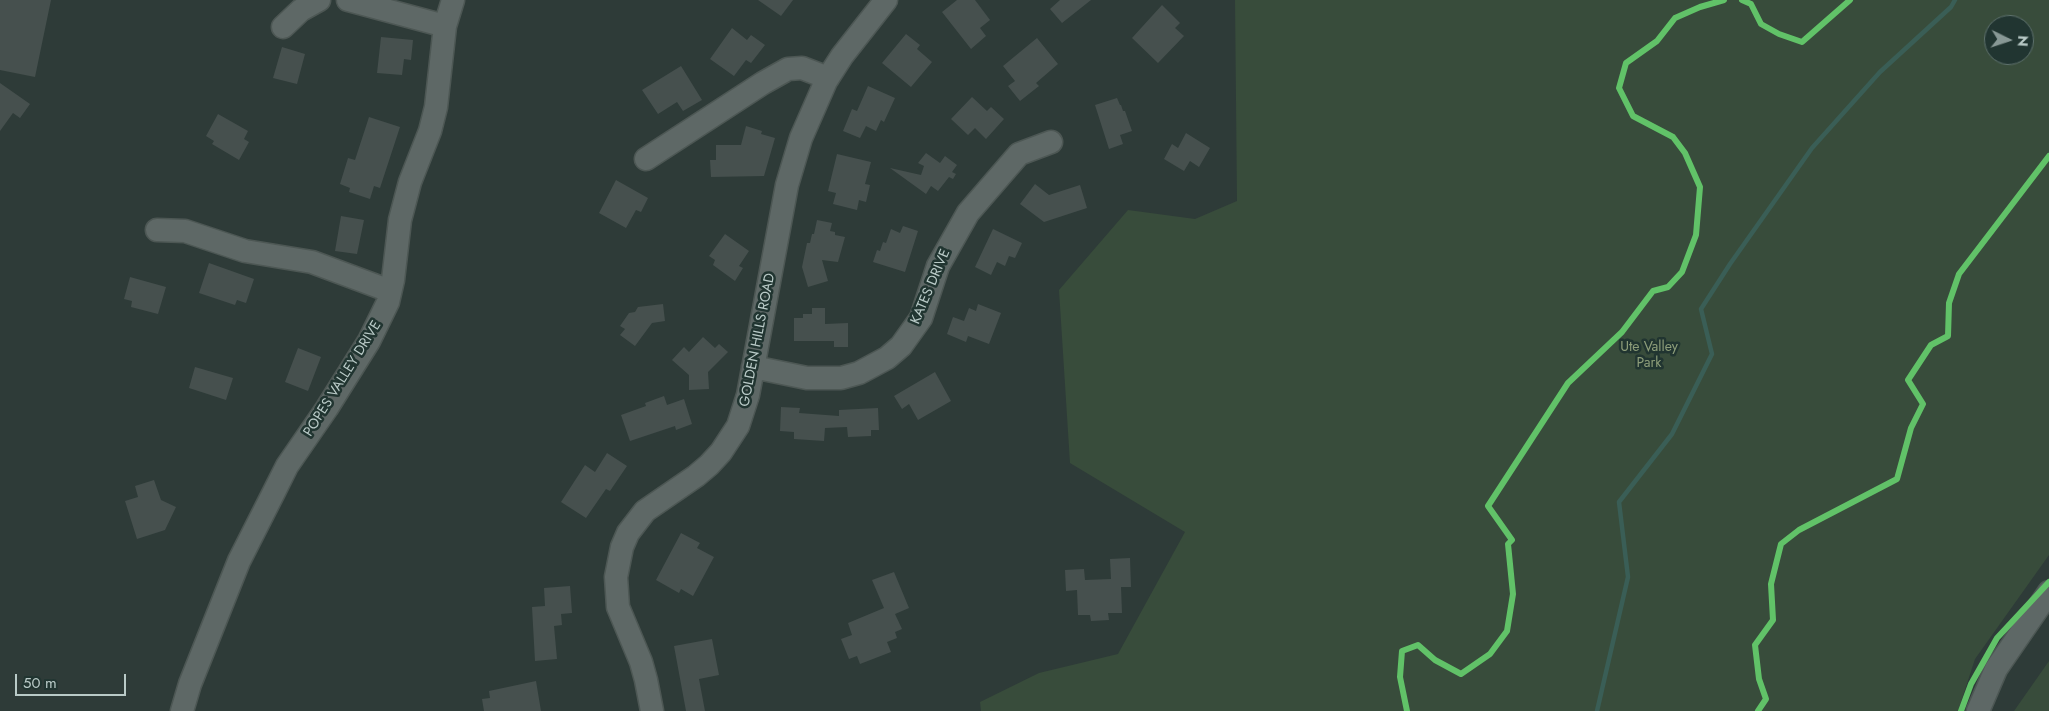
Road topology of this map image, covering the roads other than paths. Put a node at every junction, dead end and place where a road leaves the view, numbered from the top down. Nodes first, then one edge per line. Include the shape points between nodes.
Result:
1 (319, 0) edge
2 (348, 0) edge
3 (454, 0) edge
4 (886, 0) edge
5 (445, 26) junction
6 (283, 27) dead end
7 (828, 78) junction
8 (1051, 142) dead end
9 (646, 159) dead end
10 (157, 230) dead end
11 (390, 291) junction
12 (753, 367) junction
13 (2049, 592) edge
14 (2049, 613) edge
15 (2022, 630) junction
16 (182, 711) edge
17 (652, 711) edge
18 (1978, 711) edge

1 - 6 street via 301,10
2 - 5 street
3 - 5 street, POPES VALLEY DRIVE
4 - 7 street, GOLDEN HILLS ROAD
5 - 11 street, POPES VALLEY DRIVE via 436,107 400,220
7 - 9 street via 802,68 788,70
7 - 12 street, GOLDEN HILLS ROAD via 813,108 787,185
8 - 12 street, KATES DRIVE via 1019,154 968,213 938,266 921,318 888,358 841,378 825,379
10 - 11 street via 185,231 244,251 312,262
11 - 16 street, POPES VALLEY DRIVE via 369,341 287,466 239,562
12 - 17 street, GOLDEN HILLS ROAD via 738,426 721,452 696,476 645,511 622,547 616,577 618,607 641,662
13 - 15 street
14 - 15 street
15 - 18 street via 1996,669

